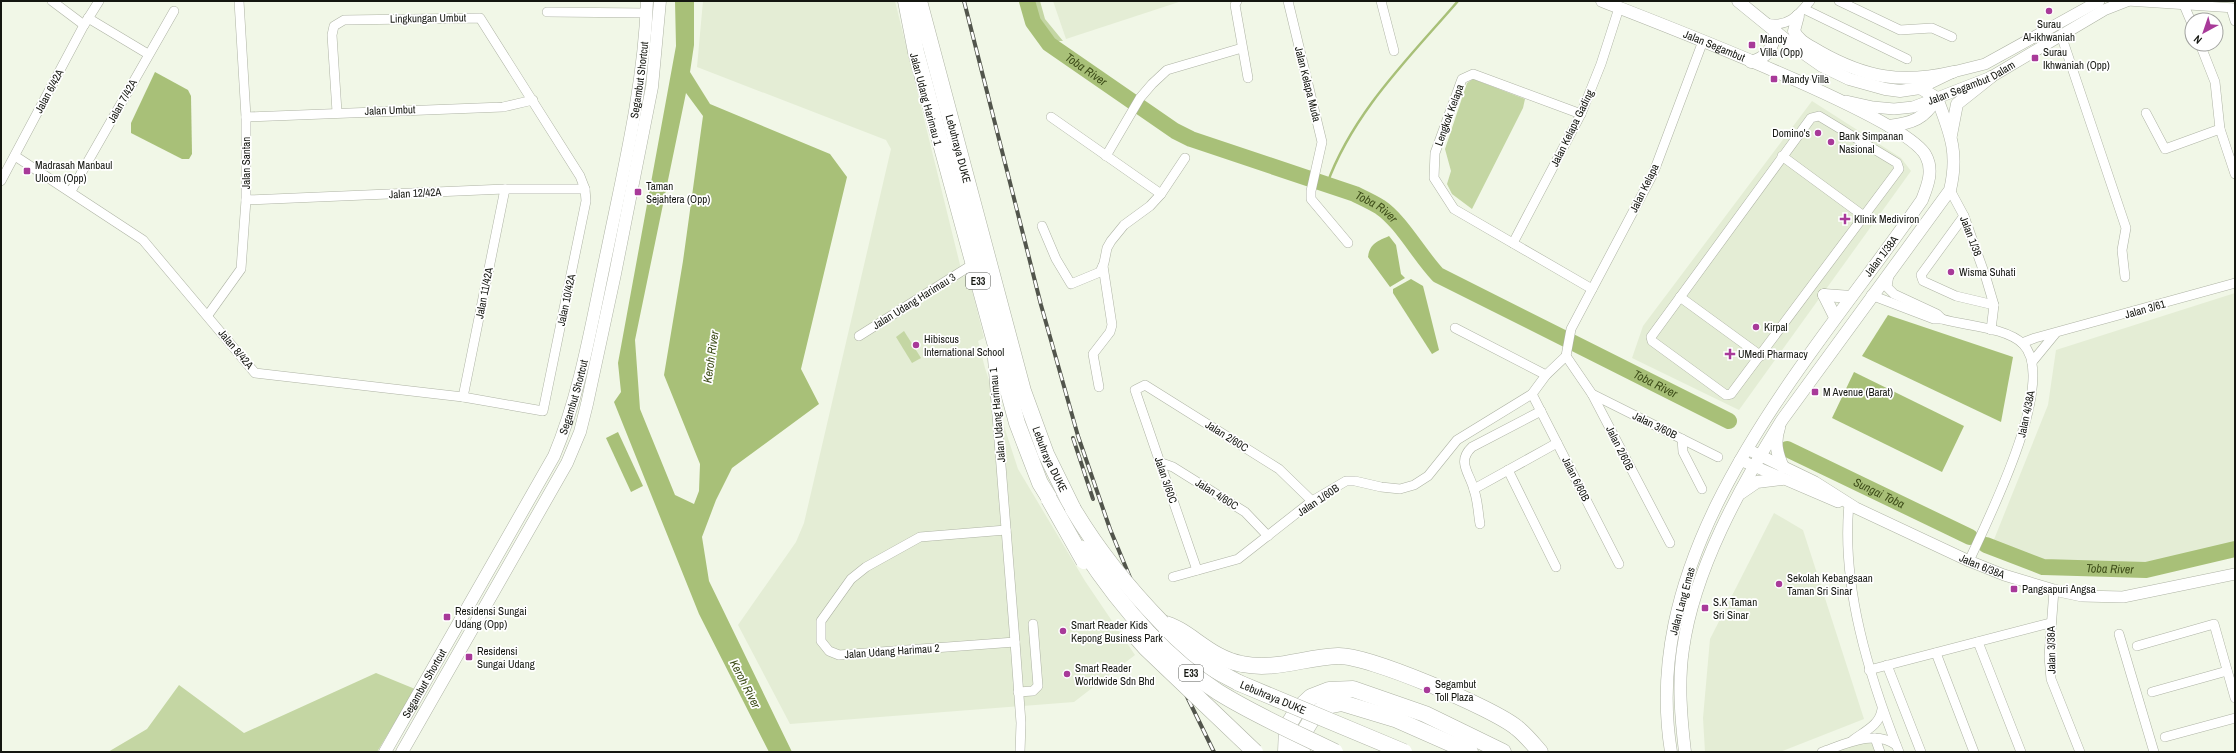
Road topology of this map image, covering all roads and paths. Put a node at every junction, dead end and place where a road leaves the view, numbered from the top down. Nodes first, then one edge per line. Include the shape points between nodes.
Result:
1 (52, 1) edge
2 (99, 1) edge
3 (239, 1) edge
4 (660, 1) edge
5 (906, 1) edge
6 (919, 1) edge
7 (926, 1) edge
8 (1237, 1) edge
9 (1288, 1) edge
10 (1381, 1) edge
11 (1602, 1) edge
12 (1738, 1) edge
13 (1810, 1) edge
14 (1840, 1) edge
15 (2099, 1) edge
16 (2127, 1) edge
17 (2184, 5) junction
18 (647, 7) edge
19 (1619, 8) junction
20 (2233, 8) edge
21 (174, 11) dead end
22 (547, 12) dead end
23 (1801, 12) junction
24 (2187, 12) edge
25 (923, 18) junction
26 (2235, 21) edge
27 (86, 22) junction
28 (1766, 24) junction
29 (1776, 32) junction
30 (2061, 35) junction
31 (1952, 37) dead end
32 (910, 39) dead end
33 (1703, 41) junction
34 (1242, 48) junction
35 (1394, 51) dead end
36 (2203, 52) edge
37 (148, 54) junction
38 (1906, 60) dead end
39 (1751, 62) junction
40 (1953, 72) junction
41 (1991, 77) junction
42 (1248, 78) dead end
43 (1920, 88) junction
44 (1825, 94) junction
45 (1937, 98) junction
46 (533, 100) junction
47 (337, 112) junction
48 (2146, 113) dead end
49 (1581, 114) junction
50 (246, 117) junction
51 (1051, 117) dead end
52 (1889, 126) junction
53 (2220, 129) junction
54 (1951, 136) junction
55 (14, 156) junction
56 (1106, 156) junction
57 (1782, 156) junction
58 (1185, 158) dead end
59 (2235, 174) edge
60 (1, 181) edge
61 (505, 189) junction
62 (585, 189) junction
63 (1950, 190) junction
64 (71, 191) junction
65 (1161, 194) junction
66 (246, 200) junction
67 (1964, 216) junction
68 (1865, 217) junction
69 (1042, 226) dead end
70 (1348, 243) dead end
71 (1513, 243) junction
72 (970, 266) junction
73 (1103, 266) junction
74 (1888, 273) junction
75 (2125, 277) dead end
76 (2235, 284) edge
77 (1813, 286) junction
78 (1592, 289) junction
79 (1824, 294) junction
80 (1871, 295) junction
81 (1680, 297) junction
82 (1851, 297) junction
83 (1994, 305) junction
84 (1842, 313) junction
85 (208, 315) junction
86 (1942, 319) junction
87 (1455, 328) dead end
88 (1991, 330) junction
89 (2054, 334) junction
90 (859, 336) dead end
91 (2022, 343) junction
92 (1567, 353) junction
93 (1761, 356) junction
94 (1825, 360) junction
95 (2032, 362) junction
96 (1546, 375) junction
97 (1099, 387) dead end
98 (1135, 390) joint
99 (1532, 394) junction
100 (1592, 394) junction
101 (463, 396) junction
102 (543, 411) joint
103 (1541, 411) junction
104 (1782, 420) junction
105 (1682, 439) junction
106 (1457, 440) junction
107 (1557, 443) junction
108 (1747, 449) junction
109 (1466, 452) junction
110 (1760, 455) junction
111 (1718, 457) dead end
112 (1740, 460) junction
113 (1159, 462) junction
114 (1754, 467) junction
115 (1508, 470) junction
116 (1783, 473) junction
117 (1474, 489) junction
118 (1702, 489) dead end
119 (1739, 495) junction
120 (1049, 499) junction
121 (1312, 501) junction
122 (1851, 506) junction
123 (1480, 524) dead end
124 (1006, 530) junction
125 (1268, 536) junction
126 (1670, 543) dead end
127 (1969, 561) junction
128 (1619, 564) dead end
129 (1556, 567) dead end
130 (1198, 570) junction
131 (2235, 576) edge
132 (1172, 577) dead end
133 (2054, 590) junction
134 (1162, 623) junction
135 (2050, 623) junction
136 (1033, 624) dead end
137 (2120, 634) dead end
138 (1015, 642) junction
139 (1978, 642) junction
140 (2137, 646) dead end
141 (1936, 653) junction
142 (1887, 665) junction
143 (1869, 670) junction
144 (2227, 671) junction
145 (1018, 692) junction
146 (2152, 692) dead end
147 (2235, 698) edge
148 (1882, 708) junction
149 (2235, 718) edge
150 (2165, 737) dead end
151 (1875, 738) junction
152 (1852, 741) junction
153 (1898, 749) edge
154 (386, 752) edge
155 (402, 752) edge
156 (1020, 752) edge
157 (1254, 752) edge
158 (1286, 752) edge
159 (1302, 752) edge
160 (1335, 752) edge
161 (1404, 752) edge
162 (1470, 752) edge
163 (1503, 752) edge
164 (1540, 752) edge
165 (1671, 752) edge
166 (1685, 752) edge
167 (1822, 752) edge
168 (1880, 752) edge
169 (1921, 752) edge
170 (1974, 752) edge
171 (2022, 752) edge
172 (2080, 752) edge
173 (2154, 752) edge

1 - 27 street
2 - 27 street, Jalan 6/42A
3 - 50 street, Jalan Santan
4 - 155 main road, Segambut Shortcut via 652,87 580,432 567,463
5 - 120 highway, Lebuhraya DUKE / E33 via 916,52 1017,423 1037,476
6 - 25 highway, Lebuhraya DUKE / E33
7 - 25 highway, E33
8 - 34 street via 1235,5
9 - 70 street, Jalan Kelapa Muda via 1322,142 1311,190 1312,199
10 - 35 street
11 - 19 main road, Jalan Segambut
12 - 28 main road
13 - 23 street
14 - 31 street via 1900,30 1932,28
15 - 40 street, Jalan Segambut Dalam via 1985,64
16 - 17 street
16 - 30 street, Jalan Segambut Dalam via 2104,10
17 - 20 street
17 - 24 street
18 - 22 street
18 - 154 main road, Segambut Shortcut via 640,89 597,298 566,429 554,456
19 - 33 main road, Jalan Segambut
19 - 49 street, Jalan Kelapa Gading
20 - 26 street
21 - 37 street, Jalan 7/42A
23 - 28 street via 1781,25
23 - 38 street
23 - 40 main road via 1794,31 1802,41 1859,71 1902,79 1933,77
25 - 134 highway, Lebuhraya DUKE / E33, bridge via 1033,422 1057,480 1082,524 1109,563
27 - 37 street
27 - 55 street, Jalan 6/42A
28 - 29 main road
29 - 39 main road via 1768,53 1763,58
29 - 43 main road via 1822,66 1849,79 1885,90
30 - 41 street, Jalan Segambut Dalam
30 - 75 street via 2126,228 2122,250
32 - 72 street, Jalan Udang Harimau 1
33 - 39 main road, Jalan Segambut
33 - 78 street, Jalan Kelapa via 1653,174
34 - 42 street
34 - 56 street via 1167,70 1140,98
36 - 53 street via 2215,82
37 - 64 street, Jalan 7/42A
39 - 44 main road, Jalan Segambut
40 - 43 street, Jalan Segambut Dalam
41 - 45 street, Jalan Segambut Dalam
41 - 54 main road via 1957,104
43 - 45 main road
44 - 45 street, Jalan Segambut Dalam via 1855,103 1894,109 1913,107
44 - 52 main road, Jalan 1/38A
45 - 52 main road via 1920,119
45 - 54 main road, Jalan 1/38A
46 - 47 street, Jalan Umbut via 503,107
46 - 47 street, Lingkungan Umbut via 480,18 344,20 334,26 332,35
46 - 62 street, Lingkungan Umbut via 580,176
47 - 50 street, Jalan Umbut
48 - 53 street via 2165,148
49 - 71 street, Jalan Kelapa Gading
49 - 71 street, Lengkok Kelapa via 1473,74 1462,79 1435,154 1434,178 1454,209
50 - 66 street, Jalan Santan
51 - 56 street
52 - 82 main road, Jalan 1/38A via 1912,141 1926,156 1929,180 1922,200
53 - 59 street
54 - 63 main road, Jalan 1/38A via 1955,170
55 - 60 street, Jalan 6/42A
55 - 64 street, Jalan 8/42A
56 - 65 street
57 - 68 street
57 - 68 street via 1811,118 1819,116 1896,163 1899,169
57 - 81 street
58 - 65 street
61 - 62 street, Jalan 12/42A
61 - 66 street, Jalan 12/42A
61 - 101 street, Jalan 11/42A
62 - 102 street, Jalan 10/42A via 586,201
63 - 67 street, Jalan 1/38
63 - 74 main road, Jalan 1/38A
64 - 85 street, Jalan 8/42A via 143,240
65 - 73 street via 1150,206 1124,225 1107,248
66 - 85 street, Jalan Santan via 241,269
67 - 83 street, Jalan 1/38
67 - 83 street via 1921,274 1923,281 1956,296
68 - 77 street
69 - 73 street via 1056,259 1071,284 1098,273
71 - 78 street, Lengkok Kelapa
72 - 90 street, Jalan Udang Harimau 3
72 - 124 street, Jalan Udang Harimau 1 via 992,353
73 - 97 street via 1112,325 1110,332 1093,354
74 - 80 main road, Jalan 1/38A
74 - 84 main road via 1871,284
74 - 86 street via 1887,287 1894,294 1937,314
76 - 89 street, Jalan 3/61
77 - 79 street
77 - 93 street
78 - 92 street, Jalan Kelapa via 1571,329
79 - 82 main road
79 - 84 main road
80 - 86 street via 1934,319
80 - 94 main road, Jalan 1/38A
81 - 93 street
81 - 93 street via 1651,337 1652,341 1726,395 1732,394
82 - 84 main road, Jalan 1/38A
83 - 88 street, Jalan 1/38
84 - 94 main road
84 - 108 main road, Jalan 1/38A via 1770,410
85 - 101 street, Jalan 8/42A via 255,373
86 - 88 street
87 - 96 street
88 - 91 street via 2016,338
89 - 91 street, Jalan 3/61
89 - 95 street
91 - 95 street, Jalan 4/38A
92 - 96 street, Jalan 1/60B
92 - 100 street, Jalan 2/60B
94 - 104 main road, Jalan 1/38A
95 - 127 street, Jalan 4/38A via 2030,402 2021,439
96 - 99 street, Jalan 1/60B
98 - 113 street, Jalan 3/60C
98 - 121 street, Jalan 2/60C via 1145,385 1279,469
99 - 103 street, Jalan 6/60B
99 - 106 street, Jalan 1/60B
100 - 105 street, Jalan 3/60B
100 - 126 street, Jalan 2/60B
101 - 102 street, Jalan 8/42A
103 - 107 street, Jalan 6/60B
103 - 109 street
104 - 110 main road, Jalan 1/38A
104 - 116 main road via 1776,434 1776,452
105 - 111 street, Jalan 3/60B
105 - 118 street via 1683,452
106 - 109 street
106 - 121 street, Jalan 1/60B via 1428,476 1414,485 1400,489 1346,481
107 - 115 street
107 - 128 street, Jalan 6/60B
108 - 110 street, Jalan 6/38A
108 - 112 main road, Jalan Lang Emas
109 - 117 street via 1464,464
110 - 114 main road, Jalan 1/38A
110 - 116 street, Jalan 6/38A
112 - 114 street, Jalan 6/38A
112 - 165 main road, Jalan Lang Emas via 1701,542 1678,609 1670,656 1667,701
113 - 125 street, Jalan 4/60C via 1173,467 1245,512
113 - 130 street, Jalan 3/60C
114 - 116 street, Jalan 6/38A
114 - 119 main road, Jalan Lang Emas
115 - 117 street
115 - 129 street
116 - 119 main road via 1757,482
116 - 122 street, Jalan 6/38A via 1815,482
117 - 123 street
119 - 166 main road, Jalan Lang Emas via 1701,578 1682,650 1680,693
120 - 157 highway, bridge via 1091,571 1134,635
120 - 160 highway, Lebuhraya DUKE / E33, bridge via 1097,571 1145,631 1170,655 1195,676 1241,706
121 - 125 street, Jalan 1/60B
122 - 127 street, Jalan 6/38A
122 - 143 street via 1851,577
124 - 138 street, Jalan Udang Harimau 1
124 - 138 street, Jalan Udang Harimau 2 via 920,537 866,567 851,579 821,621 821,641 828,651 839,655
125 - 130 street, Jalan 1/60B via 1238,559
127 - 133 street, Jalan 6/38A via 2018,580
130 - 132 street, Jalan 1/60B
131 - 133 street, Jalan 6/38A via 2123,597 2082,596
133 - 135 street, Jalan 3/38A
134 - 161 highway, Lebuhraya DUKE / E33, bridge via 1183,648 1212,668 1239,682
134 - 164 highway via 1171,625 1225,660 1261,668 1339,656 1364,661 1429,684 1501,718 1517,728
135 - 139 street
135 - 172 street, Jalan 3/38A via 2051,679
136 - 145 street via 1038,686 1033,691
137 - 173 street
138 - 145 street, Jalan Udang Harimau 1
139 - 141 street
139 - 171 street
140 - 144 street via 2214,624
141 - 142 street
141 - 170 street
142 - 143 street
142 - 169 street
143 - 148 street
144 - 146 street
144 - 147 street
145 - 156 street, Jalan Udang Harimau 1
148 - 152 street via 1877,723
148 - 153 street
149 - 150 street
151 - 152 street
151 - 153 street via 1887,739
151 - 168 street
152 - 167 street
158 - 163 highway via 1287,726 1298,709 1311,697 1329,690 1353,689 1425,714
159 - 162 highway via 1301,737 1315,714 1327,706 1342,703 1395,718

